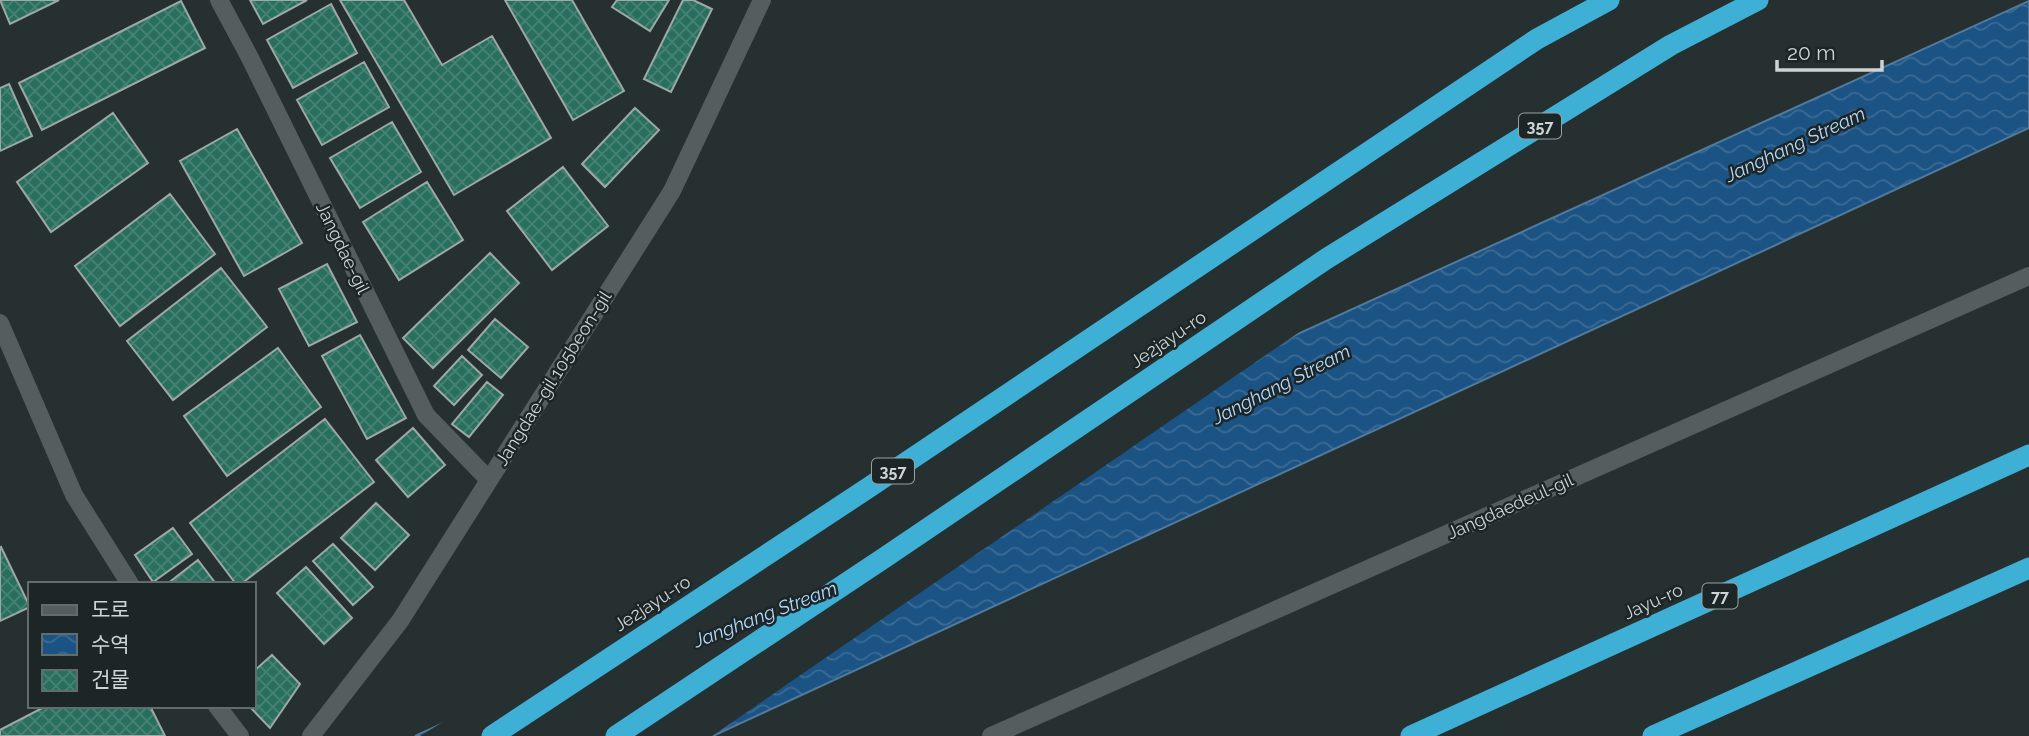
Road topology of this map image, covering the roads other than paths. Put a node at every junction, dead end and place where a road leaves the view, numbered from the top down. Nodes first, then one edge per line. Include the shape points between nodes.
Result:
1 (219, 0) edge
2 (762, 0) edge
3 (1609, 0) edge
4 (1758, 0) edge
5 (2029, 276) edge
6 (0, 323) edge
7 (2029, 455) edge
8 (489, 480) junction
9 (2029, 568) edge
10 (129, 582) edge
11 (219, 708) edge
12 (240, 736) edge
13 (311, 736) edge
14 (492, 736) edge
15 (616, 736) edge
16 (991, 736) edge
17 (1411, 736) edge
18 (1653, 736) edge

1 - 8 street, Jangdae-gil via 426,415
2 - 8 street, Jangdae-gil 105beon-gil via 672,191
3 - 14 highway, Je2jayu-ro / 357 via 1537,40
4 - 15 highway, Je2jayu-ro / 357 via 1671,45 1326,259
5 - 16 street, Jangdaedeul-gil
6 - 10 street via 74,495
7 - 17 highway, Jayu-ro / 77
8 - 13 street, Jangdae-gil 105beon-gil via 401,621
9 - 18 highway
11 - 12 street

